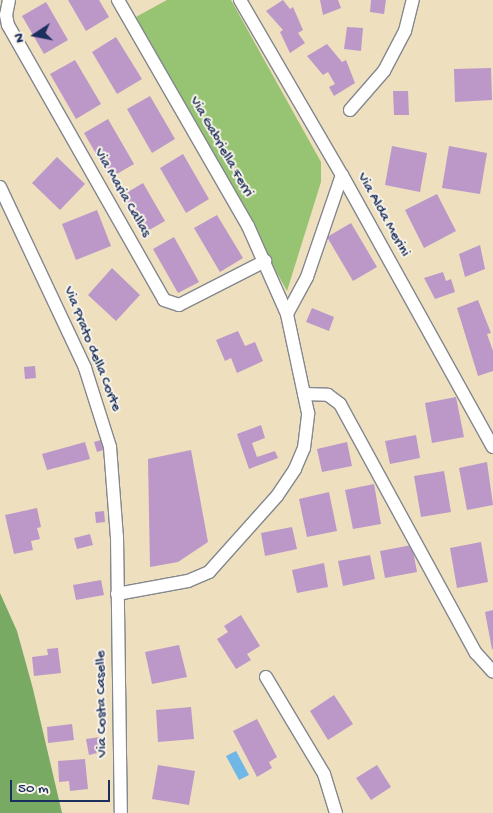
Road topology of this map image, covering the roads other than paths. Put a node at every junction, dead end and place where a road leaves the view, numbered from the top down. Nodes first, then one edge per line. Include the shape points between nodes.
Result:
1 (9, 0) edge
2 (118, 0) edge
3 (240, 0) edge
4 (414, 0) edge
5 (350, 110) dead end
6 (342, 176) junction
7 (0, 187) edge
8 (265, 261) junction
9 (287, 314) junction
10 (304, 394) junction
11 (493, 447) edge
12 (117, 594) junction
13 (493, 672) edge
14 (266, 677) dead end
15 (121, 813) edge
16 (336, 813) edge

1 - 8 street, Via Maria Callas via 8,25 164,300 179,305
2 - 8 street, Via Gabriella Ferri
3 - 6 street
4 - 5 street via 405,31 384,71
6 - 9 street, Via Alda Merini via 307,277
6 - 11 street, Via Alda Merini
7 - 12 street, Via Prato della Corte via 54,297 102,416 114,480
8 - 9 street, Via Gabriella Ferri
9 - 10 street
10 - 12 street via 308,430 300,461 281,492 218,564 191,581
10 - 13 street via 328,395 340,404 476,653
12 - 15 street, Via Costa Caselle
14 - 16 street via 324,774

